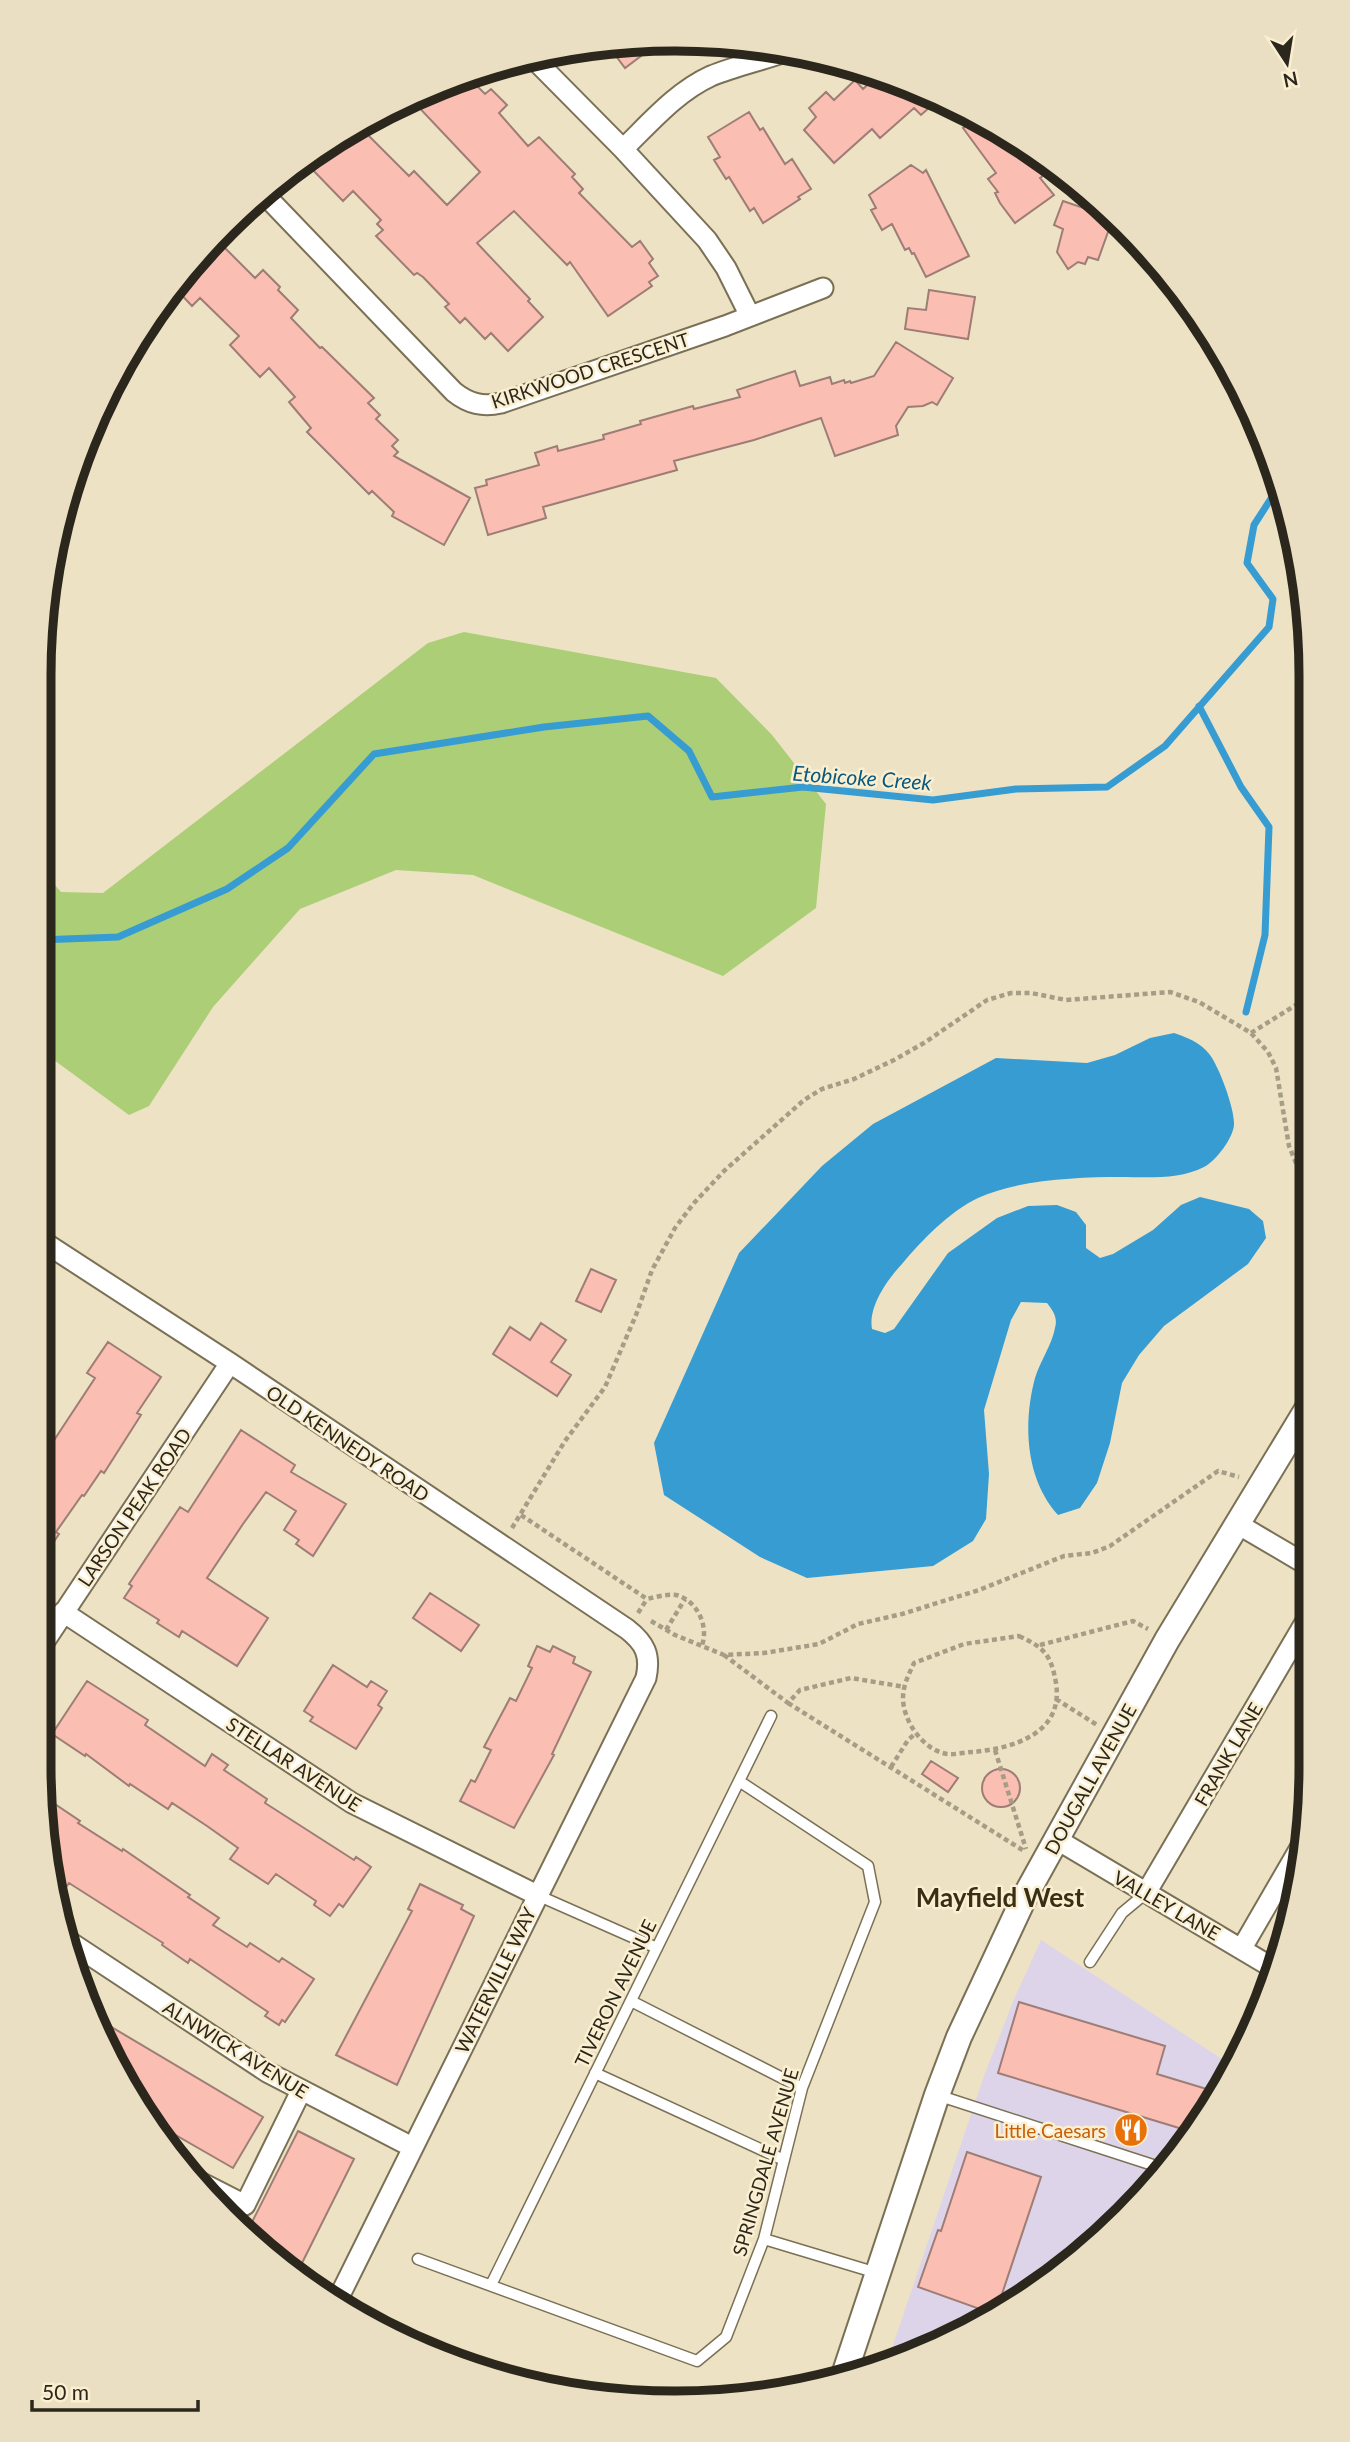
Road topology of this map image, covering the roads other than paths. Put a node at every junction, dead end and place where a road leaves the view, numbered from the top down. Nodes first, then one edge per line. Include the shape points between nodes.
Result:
1 (767, 58) edge
2 (541, 66) edge
3 (623, 149) junction
4 (270, 200) edge
5 (823, 288) dead end
6 (750, 316) junction
7 (51, 1247) edge
8 (230, 1363) junction
9 (1299, 1422) edge
10 (1236, 1523) junction
11 (1299, 1560) edge
12 (63, 1612) junction
13 (51, 1631) edge
14 (1299, 1633) edge
15 (648, 1656) joint
16 (771, 1716) dead end
17 (739, 1781) junction
18 (1056, 1839) junction
19 (1291, 1864) edge
20 (1146, 1893) junction
21 (537, 1895) junction
22 (78, 1947) edge
23 (657, 1948) junction
24 (1242, 1948) junction
25 (1090, 1962) dead end
26 (1267, 1964) edge
27 (631, 2001) junction
28 (596, 2073) junction
29 (802, 2088) junction
30 (301, 2091) junction
31 (937, 2095) junction
32 (412, 2147) junction
33 (784, 2161) junction
34 (1155, 2166) edge
35 (242, 2212) edge
36 (764, 2239) junction
37 (418, 2259) dead end
38 (878, 2273) junction
39 (491, 2285) junction
40 (340, 2294) edge
41 (847, 2367) edge

1 - 3 street via 692,87
2 - 3 street
3 - 6 street via 707,240
4 - 6 street, KIRKWOOD CRESCENT via 454,393 475,405 502,403
5 - 6 street, KIRKWOOD CRESCENT
7 - 8 street, OLD KENNEDY ROAD
8 - 12 street, LARSON PEAK ROAD
8 - 15 street, OLD KENNEDY ROAD via 627,1629 643,1643
9 - 10 street, DOUGALL AVENUE
10 - 11 street
10 - 18 street, DOUGALL AVENUE
12 - 13 street, LARSON PEAK ROAD
12 - 21 street, STELLAR AVENUE via 352,1803
14 - 20 street, FRANK LANE
15 - 21 street, WATERVILLE WAY via 646,1678
16 - 17 lane, TIVERON AVENUE
17 - 23 lane, TIVERON AVENUE
17 - 29 lane, SPRINGDALE AVENUE via 868,1866 875,1902
18 - 20 street, VALLEY LANE
18 - 31 street, DOUGALL AVENUE via 958,2037
19 - 24 street
20 - 24 street, VALLEY LANE
20 - 25 lane via 1122,1913
21 - 23 lane
21 - 32 street, WATERVILLE WAY
22 - 30 street, ALNWICK AVENUE
23 - 27 lane, TIVERON AVENUE
24 - 26 street, VALLEY LANE
27 - 28 lane, TIVERON AVENUE
27 - 29 lane
28 - 33 lane
28 - 39 lane, TIVERON AVENUE
29 - 33 lane, SPRINGDALE AVENUE
30 - 32 street, ALNWICK AVENUE
30 - 35 street
31 - 34 lane
31 - 38 street, DOUGALL AVENUE
32 - 40 street, WATERVILLE WAY
33 - 36 lane, SPRINGDALE AVENUE
36 - 38 lane
36 - 39 lane, SPRINGDALE AVENUE via 726,2337 697,2361
37 - 39 lane, SPRINGDALE AVENUE
38 - 41 street, DOUGALL AVENUE

